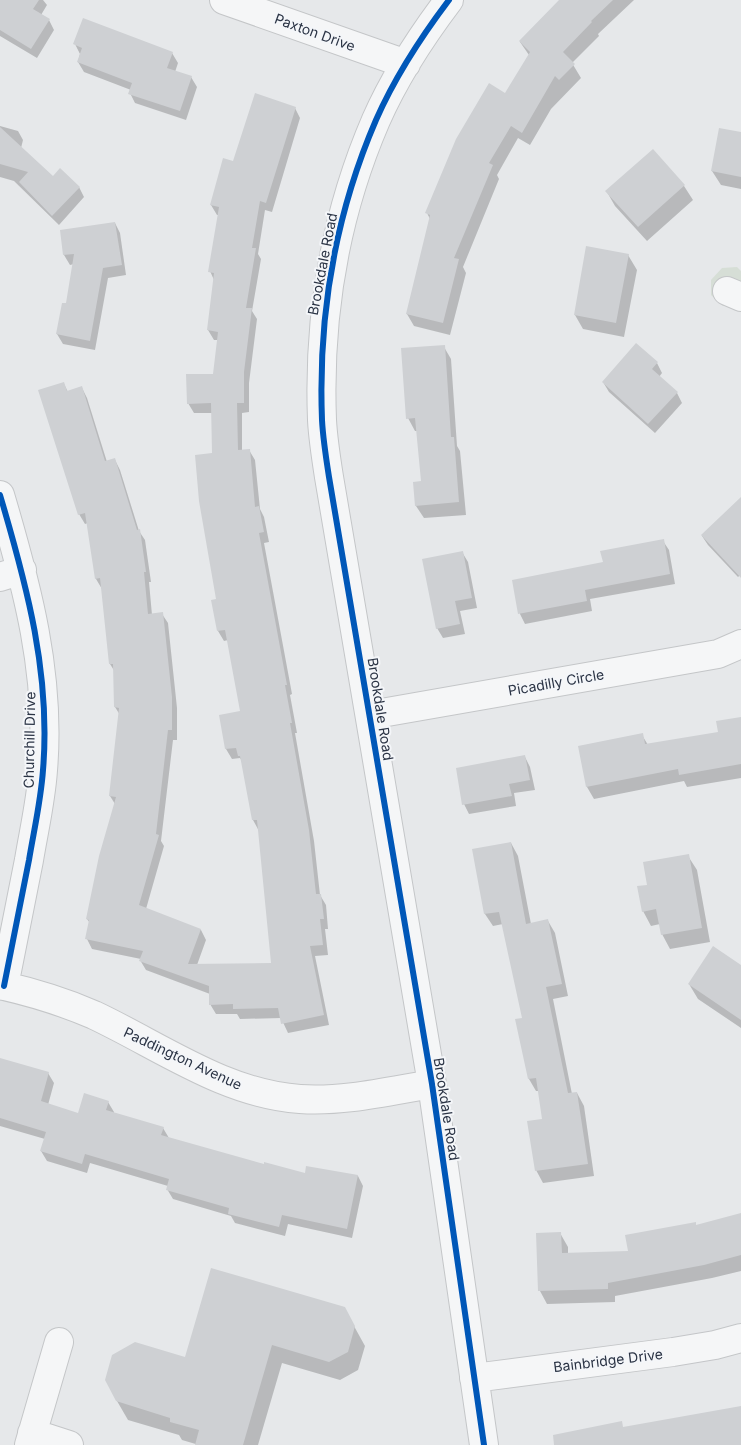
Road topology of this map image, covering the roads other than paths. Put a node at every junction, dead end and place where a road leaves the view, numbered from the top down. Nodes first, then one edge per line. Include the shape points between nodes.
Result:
1 (224, 0) edge
2 (449, 0) edge
3 (406, 64) junction
4 (0, 496) edge
5 (11, 574) edge
6 (741, 644) edge
7 (370, 715) junction
8 (2, 985) edge
9 (432, 1084) junction
10 (741, 1338) edge
11 (59, 1342) dead end
12 (474, 1378) junction
13 (31, 1439) edge
14 (69, 1445) edge
15 (484, 1445) edge

1 - 3 street, Paxton Drive
2 - 3 street, Brookdale Road
3 - 7 street, Brookdale Road via 377,119 345,208 326,297 321,350 322,422 329,477
4 - 5 street, Churchill Drive
5 - 8 street, Churchill Drive via 41,663 44,768
6 - 7 street, Picadilly Circle via 718,654
7 - 9 street, Brookdale Road
8 - 9 street, Paddington Avenue via 93,1015 208,1073 263,1094 300,1099 345,1098
9 - 12 street, Brookdale Road
10 - 12 street, Bainbridge Drive via 673,1352
11 - 13 street
12 - 15 street, Brookdale Road
13 - 14 street

